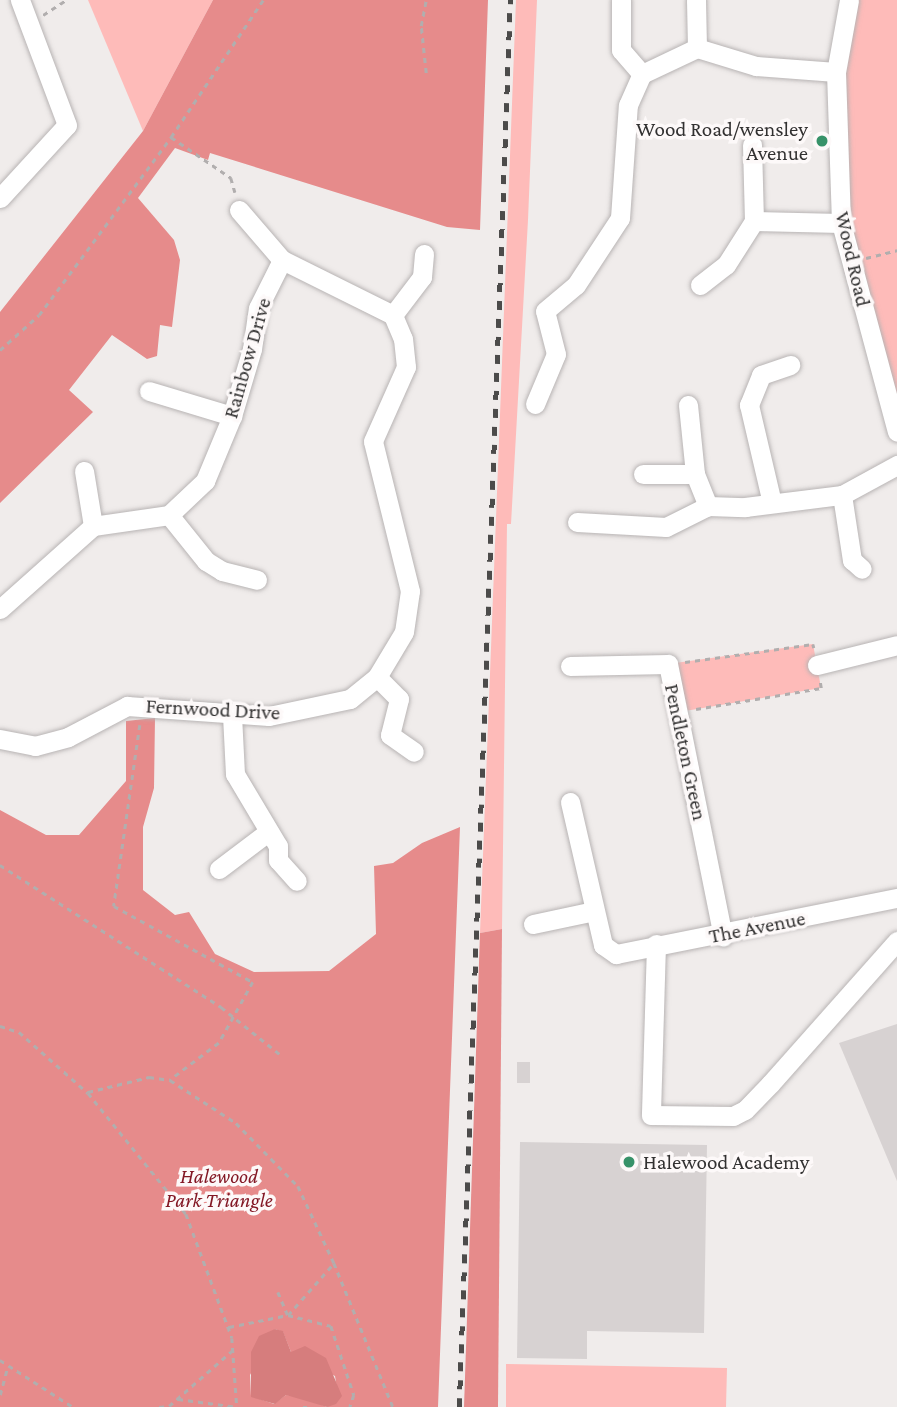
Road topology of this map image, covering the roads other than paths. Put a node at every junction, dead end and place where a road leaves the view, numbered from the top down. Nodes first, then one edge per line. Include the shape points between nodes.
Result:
1 (20, 0) edge
2 (621, 0) edge
3 (695, 0) edge
4 (849, 0) edge
5 (697, 48) junction
6 (836, 72) junction
7 (642, 74) junction
8 (752, 145) dead end
9 (0, 198) edge
10 (239, 210) road end
11 (754, 221) junction
12 (841, 223) junction
13 (424, 254) dead end
14 (282, 260) junction
15 (700, 285) dead end
16 (393, 315) junction
17 (790, 365) dead end
18 (149, 391) dead end
19 (535, 404) dead end
20 (688, 405) dead end
21 (232, 416) junction
22 (897, 432) edge
23 (897, 465) edge
24 (84, 471) dead end
25 (643, 474) dead end
26 (695, 474) junction
27 (842, 495) junction
28 (772, 503) junction
29 (708, 506) junction
30 (169, 515) junction
31 (577, 522) dead end
32 (93, 526) junction
33 (862, 569) dead end
34 (257, 580) dead end
35 (0, 608) edge
36 (897, 645) edge
37 (817, 665) road end
38 (570, 666) dead end
39 (377, 677) junction
40 (232, 715) junction
41 (0, 740) edge
42 (414, 752) dead end
43 (570, 802) dead end
44 (268, 832) junction
45 (219, 869) dead end
46 (297, 881) dead end
47 (897, 898) edge
48 (594, 911) junction
49 (533, 924) dead end
50 (723, 936) junction
51 (897, 941) edge
52 (656, 944) junction

1 - 9 street via 67,125
2 - 7 street via 621,50
3 - 5 street
4 - 6 street, Wood Road
5 - 6 street via 756,66
5 - 7 street
6 - 12 street, Wood Road
7 - 19 street via 628,104 620,218 576,285 545,311 556,354
8 - 11 street
10 - 14 street
11 - 12 street
11 - 15 street via 726,265
12 - 22 street, Wood Road
13 - 16 street via 422,277
14 - 16 street
14 - 21 street, Rainbow Drive via 258,308 252,349
16 - 39 street, Fernwood Drive via 403,338 405,367 373,441 410,591 404,632
17 - 28 street via 761,375 749,405
18 - 21 street
20 - 26 street
21 - 30 street, Rainbow Drive via 205,481
23 - 27 street
24 - 32 street
25 - 26 street
26 - 29 street
27 - 28 street
27 - 33 street via 852,561
28 - 29 street
29 - 31 street via 666,527
30 - 32 street
30 - 34 street via 206,561
32 - 35 street
36 - 37 street
38 - 50 street, Pendleton Green via 668,664
39 - 40 street, Fernwood Drive via 350,699 301,712
39 - 42 street via 399,699 390,735
40 - 41 street, Fernwood Drive via 127,706 68,737 35,746
40 - 44 street via 235,774
43 - 48 street
44 - 45 street
44 - 46 street via 278,846 278,860
47 - 50 street, The Avenue
48 - 49 street
48 - 52 street, The Avenue via 603,945 616,954
50 - 52 street, The Avenue
51 - 52 street via 745,1110 733,1116 651,1115

